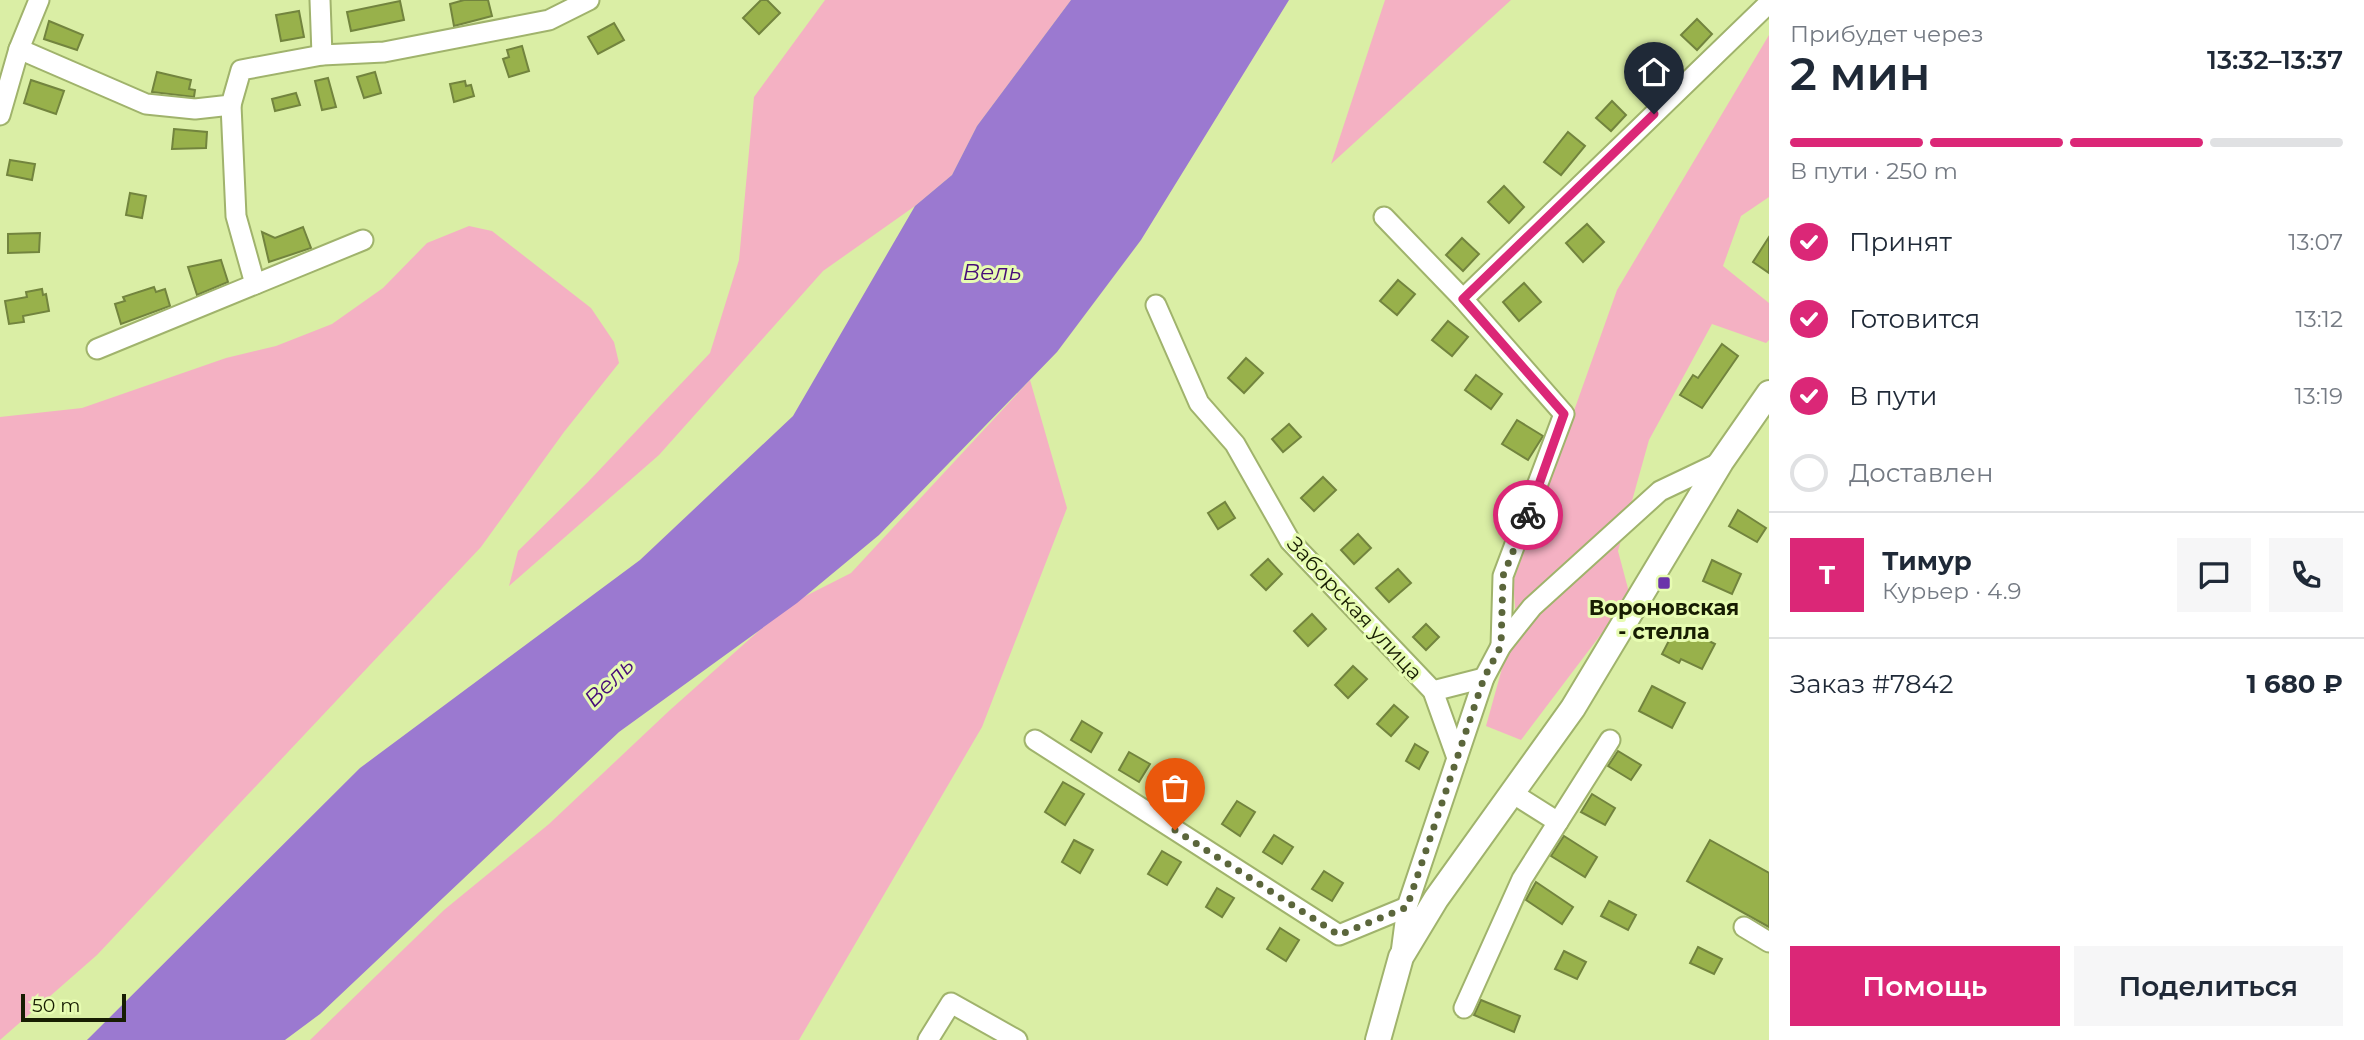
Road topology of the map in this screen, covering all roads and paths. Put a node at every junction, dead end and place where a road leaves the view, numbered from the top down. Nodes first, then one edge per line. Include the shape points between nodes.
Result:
1 (40, 0) edge
2 (320, 0) edge
3 (589, 0) edge
4 (1769, 3) edge
5 (19, 49) junction
6 (322, 55) junction
7 (231, 105) junction
8 (0, 115) edge
9 (1384, 217) dead end
10 (363, 240) dead end
11 (256, 284) junction
12 (1463, 299) junction
13 (1156, 305) dead end
14 (97, 349) dead end
15 (1769, 393) edge
16 (1721, 462) junction
17 (1501, 646) junction
18 (1484, 678) junction
19 (1433, 691) junction
20 (1035, 740) dead end
21 (1610, 740) dead end
22 (1457, 758) junction
23 (1512, 793) junction
24 (1558, 822) junction
25 (1407, 907) junction
26 (1744, 926) dead end
27 (1769, 942) edge
28 (1401, 957) junction
29 (1464, 1008) dead end
30 (928, 1040) edge
31 (1017, 1040) edge
32 (1378, 1040) edge

1 - 5 street
2 - 6 street
3 - 6 street via 550,20 384,52
4 - 12 street
5 - 7 street via 146,103 195,109
5 - 8 street
6 - 7 street via 241,70
7 - 11 street via 236,216
9 - 12 street
10 - 11 street
11 - 14 street
12 - 17 street via 1564,414 1503,576
13 - 19 street, Заборская улица via 1199,403 1235,444 1290,541
15 - 16 main road
16 - 17 street via 1660,491 1532,607
16 - 23 main road via 1573,708
17 - 18 street
18 - 19 street
18 - 22 street
19 - 22 street
20 - 25 street via 1339,935
21 - 24 street
22 - 25 street
23 - 24 street
23 - 28 main road via 1436,899
24 - 29 street via 1522,879
25 - 28 street
26 - 27 street
28 - 32 main road
30 - 31 street via 951,1003

